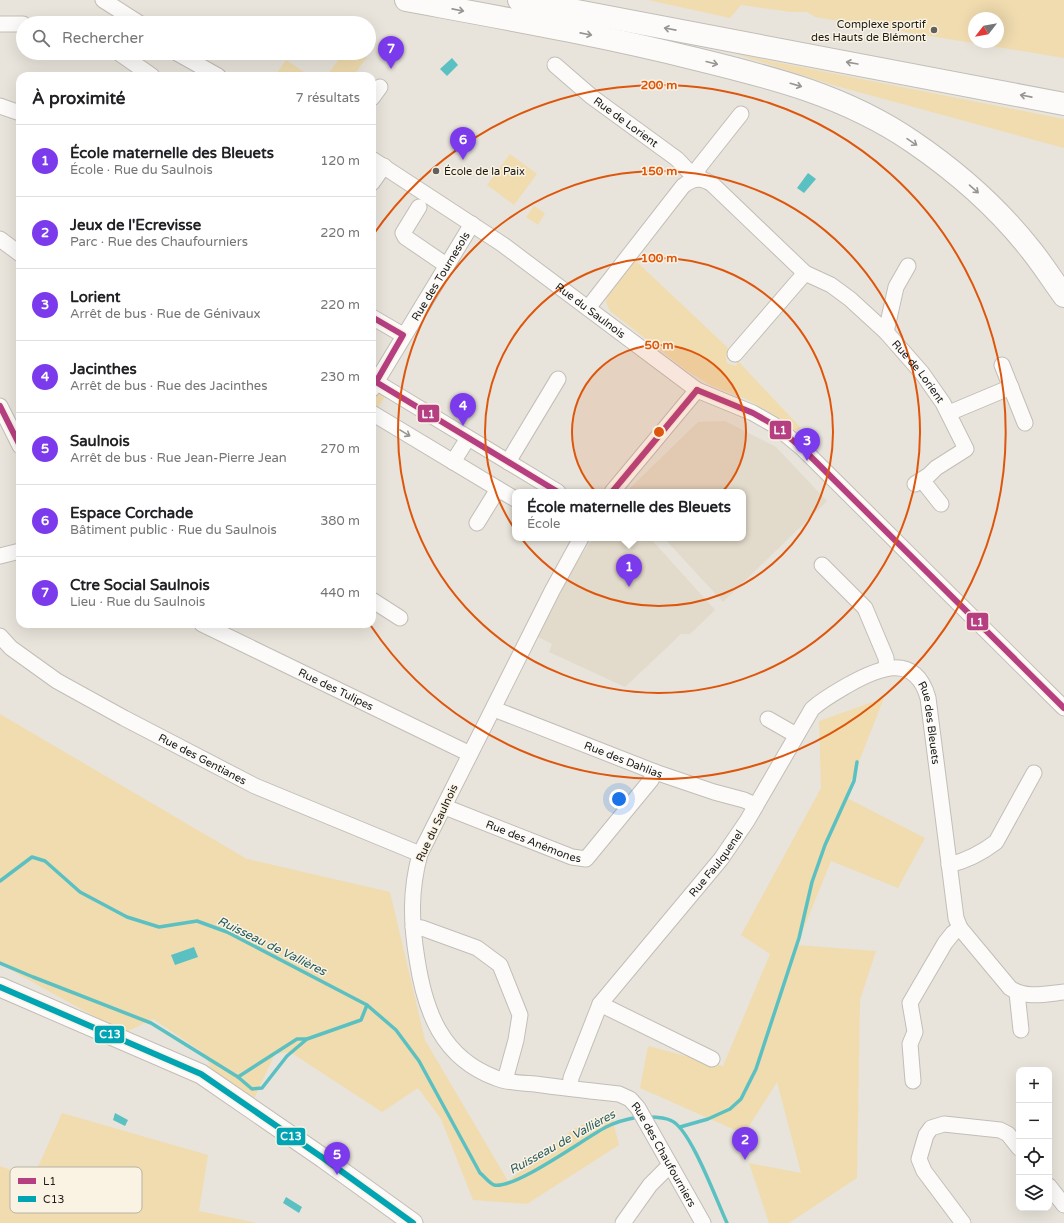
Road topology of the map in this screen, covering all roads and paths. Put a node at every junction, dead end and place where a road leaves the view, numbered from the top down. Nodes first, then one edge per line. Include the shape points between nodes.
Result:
1 (104, 0) edge
2 (406, 0) edge
3 (519, 0) edge
4 (128, 16) edge
5 (0, 24) edge
6 (16, 24) edge
7 (129, 60) edge
8 (189, 60) edge
9 (555, 65) dead end
10 (146, 72) edge
11 (211, 72) edge
12 (1064, 104) edge
13 (0, 106) edge
14 (16, 112) edge
15 (741, 114) dead end
16 (378, 163) edge
17 (696, 179) junction
18 (419, 207) dead end
19 (472, 224) junction
20 (0, 239) edge
21 (16, 251) edge
22 (446, 265) junction
23 (908, 266) dead end
24 (805, 272) junction
25 (1064, 296) edge
26 (588, 308) junction
27 (376, 319) edge
28 (886, 332) junction
29 (404, 335) junction
30 (735, 354) dead end
31 (1002, 366) dead end
32 (558, 380) dead end
33 (376, 383) edge
34 (1011, 386) junction
35 (376, 387) edge
36 (697, 390) junction
37 (0, 406) edge
38 (949, 412) junction
39 (376, 415) edge
40 (1025, 423) dead end
41 (0, 431) edge
42 (468, 438) junction
43 (16, 439) edge
44 (16, 444) edge
45 (453, 462) junction
46 (508, 462) junction
47 (498, 489) junction
48 (553, 489) edge
49 (614, 489) edge
50 (512, 497) edge
51 (941, 504) dead end
52 (477, 523) dead end
53 (578, 541) edge
54 (16, 552) edge
55 (0, 556) edge
56 (822, 565) dead end
57 (376, 603) edge
58 (400, 618) dead end
59 (210, 628) edge
60 (0, 636) edge
61 (887, 668) junction
62 (1064, 708) edge
63 (494, 709) junction
64 (812, 709) joint
65 (768, 719) dead end
66 (796, 735) junction
67 (470, 754) junction
68 (656, 772) junction
69 (1034, 773) dead end
70 (755, 805) junction
71 (445, 807) junction
72 (420, 854) junction
73 (949, 865) junction
74 (413, 927) junction
75 (960, 928) junction
76 (0, 987) edge
77 (1064, 992) edge
78 (1017, 993) junction
79 (600, 1004) junction
80 (1022, 1030) dead end
81 (712, 1059) dead end
82 (505, 1080) junction
83 (913, 1081) dead end
84 (570, 1088) junction
85 (1016, 1144) edge
86 (670, 1165) junction
87 (1052, 1190) edge
88 (1064, 1206) edge
89 (413, 1223) edge
90 (623, 1223) edge
91 (703, 1223) edge
92 (963, 1223) edge

1 - 4 street
2 -> 25 highway via 643,46 758,74 837,100 911,141 977,192 1031,250
12 -> 3 highway
5 - 6 street
7 - 10 street
8 - 11 street
9 - 17 street, Rue de Lorient via 592,97 677,159
13 - 14 street
15 - 17 street via 699,167
16 - 19 street, Rue du Saulnois
17 - 24 street, Rue de Lorient via 704,179 712,184
17 - 26 street via 683,186
18 - 22 street via 403,233 405,237
19 - 22 street, Rue des Tournesols
19 - 26 street, Rue du Saulnois
20 - 21 street
22 - 29 street, Rue des Tournesols
23 - 28 street, Rue de Lorient via 896,287
24 - 28 street, Rue de Lorient via 850,298
24 - 30 street
26 - 36 street, Rue du Saulnois
27 - 29 street
28 - 38 street, Rue de Lorient via 922,373
29 - 33 street, Rue des Tournesols
31 - 34 street
32 - 46 street
34 - 38 street, Rue de Lorient
34 - 40 street
35 - 42 street
36 - 49 street
36 - 62 street, Rue du Saulnois via 753,413 774,425 802,448
37 - 43 street
38 - 51 street, Rue de Lorient via 966,449 918,482
39 -> 45 street
41 - 44 street
42 - 45 street
42 - 46 street
45 - 47 street
46 - 48 street
47 - 50 street
47 - 52 street
53 - 63 street, Rue du Saulnois
54 - 55 street
56 - 61 street via 865,608 886,658
57 - 58 street
59 - 67 street, Rue des Tulipes
60 - 72 street, Rue des Gentianes via 11,648 57,681 255,786
61 - 64 street, Rue des Bleuets via 870,673 821,700
61 - 73 street, Rue des Bleuets via 902,669 912,674 925,687
63 - 67 street, Rue du Saulnois
63 - 68 street, Rue des Dahlias
64 - 66 street, Rue Faulquenel
65 - 66 street
66 - 70 street, Rue Faulquenel
67 - 71 street, Rue du Saulnois
68 - 70 street, Rue des Dahlias
68 - 71 street, Rue des Anémones via 586,859 580,860
69 - 73 street via 996,842
70 - 79 street, Rue Faulquenel via 721,860
71 - 72 street, Rue du Saulnois
72 - 74 street, Rue du Saulnois via 412,894
73 - 75 street, Rue des Bleuets via 956,918
74 - 82 street, Rue du Saulnois via 424,997 442,1035 473,1066
74 - 82 street via 477,948 500,965 520,1015
75 - 78 street, Rue des Bleuets
75 - 83 street via 945,943 910,1003 915,1032 910,1044
76 - 89 main road via 201,1074
77 - 78 street via 1026,995
78 - 80 street
79 - 81 street
79 - 84 street, Rue Faulquenel via 571,1078
82 - 84 street, Rue du Saulnois
84 - 86 street, Rue des Chaufourniers via 619,1094 630,1099 638,1108
85 - 92 street via 1008,1134 1000,1130 944,1124 931,1128 926,1134 919,1159 930,1182
86 - 90 street via 650,1185
86 - 91 street, Rue des Chaufourniers
87 - 88 street

